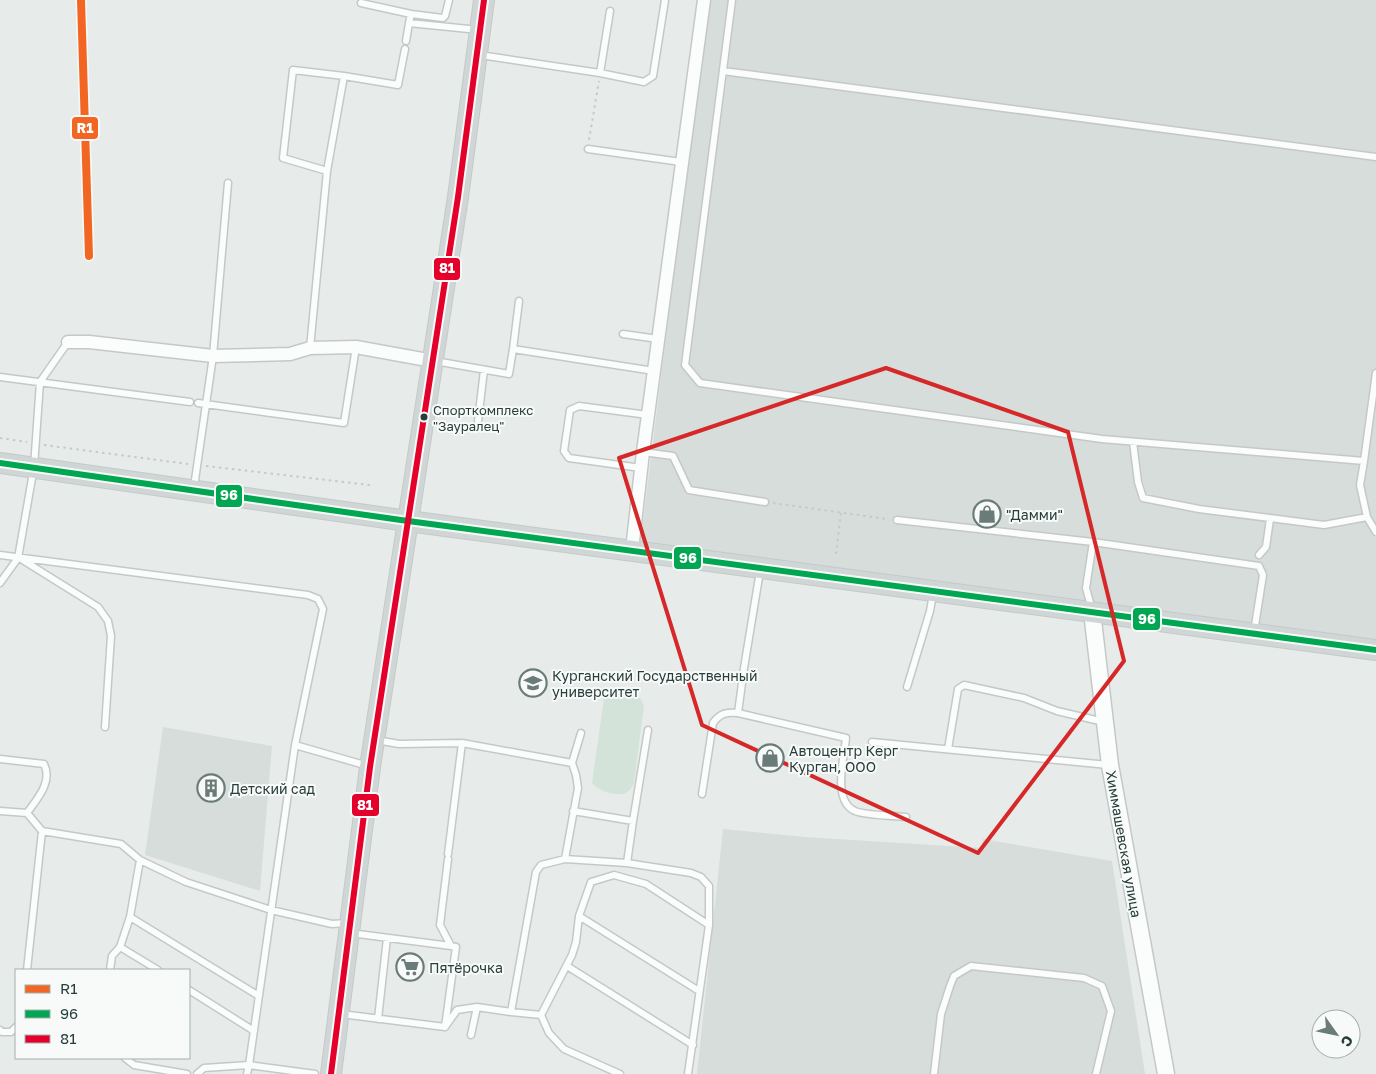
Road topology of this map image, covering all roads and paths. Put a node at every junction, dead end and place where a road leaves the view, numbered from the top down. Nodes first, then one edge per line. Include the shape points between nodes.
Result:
1 (449, 0) edge
2 (484, 0) edge
3 (665, 0) edge
4 (704, 0) edge
5 (732, 0) edge
6 (361, 3) dead end
7 (610, 11) dead end
8 (411, 14) junction
9 (409, 23) junction
10 (479, 30) junction
11 (406, 41) dead end
12 (405, 49) dead end
13 (476, 55) junction
14 (723, 70) junction
15 (600, 73) junction
16 (344, 76) junction
17 (588, 149) joint
18 (1376, 157) edge
19 (681, 162) junction
20 (327, 171) junction
21 (228, 183) dead end
22 (519, 301) dead end
23 (623, 334) dead end
24 (658, 339) junction
25 (68, 342) joint
26 (356, 346) junction
27 (310, 348) junction
28 (513, 349) junction
29 (213, 356) junction
30 (433, 361) junction
31 (484, 370) junction
32 (654, 370) junction
33 (1376, 373) edge
34 (0, 377) edge
35 (40, 382) junction
36 (190, 402) dead end
37 (198, 403) dead end
38 (206, 405) junction
39 (648, 415) junction
40 (478, 421) dead end
41 (0, 438) edge
42 (1134, 442) junction
43 (36, 444) junction
44 (643, 452) junction
45 (1364, 461) junction
46 (0, 462) edge
47 (197, 465) junction
48 (34, 467) junction
49 (641, 468) junction
50 (370, 485) dead end
51 (193, 490) junction
52 (765, 502) joint
53 (841, 512) junction
54 (1367, 516) junction
55 (1270, 519) junction
56 (897, 520) joint
57 (408, 521) junction
58 (1376, 532) edge
59 (1092, 542) junction
60 (632, 550) junction
61 (836, 554) dead end
62 (0, 555) edge
63 (1259, 555) dead end
64 (18, 558) junction
65 (761, 568) junction
66 (0, 583) edge
67 (933, 591) junction
68 (1092, 612) junction
69 (1254, 633) junction
70 (1376, 650) edge
71 (907, 687) dead end
72 (738, 713) junction
73 (1105, 723) junction
74 (105, 727) dead end
75 (648, 730) dead end
76 (581, 733) dead end
77 (375, 740) junction
78 (872, 742) dead end
79 (462, 743) junction
80 (295, 745) junction
81 (948, 750) junction
82 (0, 759) edge
83 (572, 763) junction
84 (1110, 765) junction
85 (370, 767) junction
86 (702, 794) dead end
87 (573, 810) junction
88 (0, 811) edge
89 (27, 813) junction
90 (906, 817) dead end
91 (633, 821) junction
92 (42, 831) junction
93 (565, 859) junction
94 (140, 860) junction
95 (627, 863) junction
96 (271, 910) junction
97 (579, 916) junction
98 (130, 917) junction
99 (709, 924) junction
100 (350, 928) junction
101 (387, 938) junction
102 (451, 946) junction
103 (120, 947) junction
104 (567, 966) junction
105 (27, 969) edge
106 (110, 969) edge
107 (156, 969) edge
108 (190, 991) edge
109 (699, 991) junction
110 (259, 996) junction
111 (477, 1007) junction
112 (512, 1012) junction
113 (340, 1013) junction
114 (541, 1015) junction
115 (378, 1019) junction
116 (445, 1027) junction
117 (15, 1028) edge
118 (0, 1030) edge
119 (254, 1031) junction
120 (471, 1035) dead end
121 (693, 1045) junction
122 (126, 1059) edge
123 (249, 1064) junction
124 (187, 1074) edge
125 (197, 1074) edge
126 (248, 1074) edge
127 (315, 1074) edge
128 (331, 1074) edge
129 (620, 1074) edge
130 (688, 1074) edge
131 (934, 1074) edge
132 (1096, 1074) edge
133 (1166, 1074) edge

1 - 8 lane via 443,18
2 - 10 main road
3 - 15 lane via 653,76 644,82
4 - 19 street
5 - 14 lane
6 - 8 lane
7 - 15 lane
8 - 9 lane
9 - 10 lane
9 - 11 lane
10 - 13 main road
12 - 16 lane via 398,85
13 - 15 lane
13 - 30 main road
14 - 18 lane
14 - 42 lane via 685,365 700,383
15 - 17 path
16 - 20 lane
16 - 20 lane via 293,70 283,158
17 - 19 lane
19 - 24 street
20 - 27 lane
21 - 29 lane
22 - 28 lane
23 - 24 lane
24 - 32 street
25 - 29 street
25 - 35 lane
26 - 27 street
26 - 30 street
26 - 38 lane via 344,423
27 - 29 street via 290,354
28 - 31 lane via 509,374
28 - 32 lane
29 - 38 lane
30 - 31 lane
30 - 57 main road
31 - 40 lane
32 - 39 street
33 - 45 lane
34 - 35 lane
35 - 36 lane
35 - 43 lane
37 - 38 lane
38 - 47 lane
39 - 44 street
39 - 49 lane via 578,406 570,410 564,451 569,458
41 - 43 path
42 - 45 lane
42 - 55 lane via 1143,498
43 - 47 path
43 - 48 lane
44 - 49 street
44 - 52 lane via 673,456 689,490
45 - 54 lane via 1360,485
46 - 48 main road
47 - 50 path
47 - 51 lane
48 - 51 main road
48 - 64 lane
49 - 60 street
51 - 57 main road
52 - 53 path
53 - 56 path
53 - 61 path
54 - 55 lane via 1324,525
54 - 58 lane
55 - 63 lane via 1266,547
56 - 59 lane
57 - 60 main road
57 - 77 main road
59 - 68 lane via 1086,588
59 - 69 lane via 1259,566 1263,575
60 - 65 main road
62 - 64 lane
64 - 66 lane
64 - 74 lane via 98,606 108,621 111,636
64 - 80 lane via 308,595 318,599 323,609
65 - 67 main road
65 - 72 lane
67 - 68 main road
67 - 71 lane
68 - 69 main road
68 - 73 street, Химмашевская улица
69 - 70 main road
72 - 86 lane via 727,712 717,716 713,723
72 - 90 lane via 846,738 841,792 845,803 855,811
73 - 81 lane via 1057,712 1024,698 964,685 958,688
73 - 84 street, Химмашевская улица
75 - 91 lane
76 - 83 lane
77 - 79 lane via 399,744
77 - 85 main road
78 - 81 lane
79 - 83 lane
79 - 102 lane via 440,924
80 - 85 lane
80 - 96 lane
81 - 84 lane
82 - 89 lane via 44,764 47,777 42,794
83 - 87 lane via 578,788
84 - 133 street, Химмашевская улица
85 - 100 main road
87 - 91 lane
87 - 93 lane
88 - 89 lane
89 - 92 lane
91 - 95 lane
92 - 94 lane via 121,844
92 - 105 lane
93 - 95 lane
93 - 112 lane via 541,865 536,872
94 - 96 lane via 186,882
94 - 98 lane
95 - 99 lane via 701,877 709,886
96 - 100 lane
96 - 110 lane
97 - 99 lane via 591,882 614,875 646,884
97 - 104 lane via 576,942
97 - 109 lane
98 - 103 lane
98 - 110 lane
99 - 109 lane
100 - 101 lane
100 - 113 main road
101 - 102 lane
101 - 115 lane
102 - 116 lane via 456,947
103 - 106 lane via 112,956
103 - 107 lane
104 - 114 lane
104 - 121 lane
108 - 119 lane
109 - 121 lane
110 - 119 lane
111 - 112 lane
111 - 116 lane via 457,1010
111 - 120 lane
112 - 114 lane
113 - 115 lane
113 - 128 main road
114 - 129 lane via 549,1034 564,1049
115 - 116 lane
117 - 118 lane via 11,1032
119 - 123 lane
121 - 130 lane
122 - 124 lane via 134,1066
123 - 125 lane via 204,1068
123 - 126 lane
123 - 127 lane
131 - 132 lane via 941,1014 950,986 954,976 971,966 1084,978 1102,986 1111,1011

